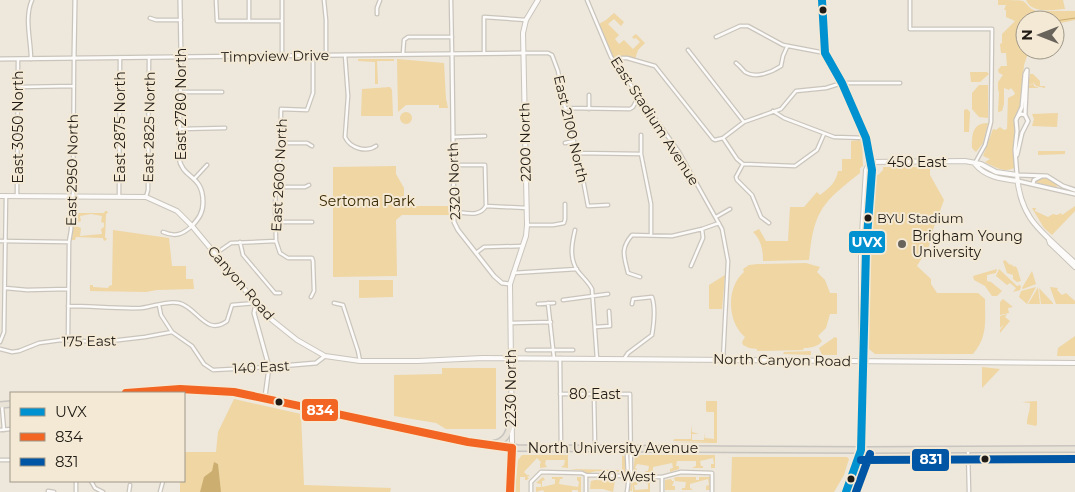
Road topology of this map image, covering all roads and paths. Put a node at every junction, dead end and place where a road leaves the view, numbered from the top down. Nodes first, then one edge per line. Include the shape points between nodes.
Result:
1 (32, 0) edge
2 (75, 0) edge
3 (180, 0) edge
4 (216, 0) edge
5 (249, 0) edge
6 (282, 0) edge
7 (324, 0) edge
8 (380, 0) edge
9 (451, 0) edge
10 (538, 0) edge
11 (587, 0) edge
12 (822, 0) edge
13 (910, 0) edge
14 (376, 14) dead end
15 (150, 18) dead end
16 (181, 20) junction
17 (526, 20) junction
18 (249, 21) junction
19 (282, 21) junction
20 (452, 37) junction
21 (716, 37) dead end
22 (787, 47) junction
23 (688, 50) dead end
24 (524, 53) junction
25 (825, 53) junction
26 (403, 54) junction
27 (452, 54) junction
28 (484, 54) junction
29 (550, 54) joint
30 (314, 55) junction
31 (326, 55) junction
32 (345, 55) junction
33 (282, 56) junction
34 (181, 57) junction
35 (74, 58) junction
36 (120, 58) junction
37 (149, 58) junction
38 (0, 59) edge
39 (18, 59) junction
40 (31, 59) junction
41 (615, 63) junction
42 (736, 63) dead end
43 (842, 83) junction
44 (900, 83) dead end
45 (74, 86) junction
46 (18, 87) junction
47 (180, 92) junction
48 (222, 92) dead end
49 (589, 95) dead end
50 (639, 96) junction
51 (565, 108) junction
52 (589, 109) junction
53 (773, 111) junction
54 (1025, 115) junction
55 (1017, 117) junction
56 (744, 122) junction
57 (1017, 124) junction
58 (1026, 125) junction
59 (225, 128) dead end
60 (180, 129) junction
61 (824, 134) junction
62 (1017, 135) junction
63 (485, 136) dead end
64 (641, 136) dead end
65 (453, 137) junction
66 (723, 138) junction
67 (866, 138) junction
68 (574, 141) junction
69 (280, 143) junction
70 (564, 143) dead end
71 (312, 146) dead end
72 (376, 146) dead end
73 (1020, 146) junction
74 (578, 153) junction
75 (640, 154) junction
76 (1017, 155) junction
77 (870, 162) junction
78 (743, 164) junction
79 (974, 164) junction
80 (207, 165) dead end
81 (453, 165) junction
82 (1017, 174) junction
83 (1046, 175) junction
84 (194, 179) junction
85 (1018, 182) junction
86 (1033, 184) junction
87 (1060, 184) junction
88 (309, 185) dead end
89 (277, 187) junction
90 (1058, 190) junction
91 (1075, 192) edge
92 (0, 196) edge
93 (6, 196) junction
94 (17, 196) junction
95 (73, 196) junction
96 (119, 196) junction
97 (146, 197) junction
98 (565, 204) dead end
99 (608, 205) dead end
100 (486, 206) junction
101 (527, 208) junction
102 (730, 209) dead end
103 (454, 212) junction
104 (716, 217) junction
105 (275, 222) junction
106 (312, 222) dead end
107 (769, 222) dead end
108 (719, 223) junction
109 (528, 225) junction
110 (192, 226) junction
111 (702, 229) junction
112 (574, 230) dead end
113 (163, 232) dead end
114 (651, 234) junction
115 (1049, 239) junction
116 (0, 241) edge
117 (6, 241) junction
118 (276, 241) junction
119 (69, 242) junction
120 (240, 242) junction
121 (523, 246) junction
122 (476, 253) junction
123 (215, 254) junction
124 (1075, 262) edge
125 (690, 266) dead end
126 (1075, 267) edge
127 (577, 269) junction
128 (513, 273) junction
129 (640, 277) dead end
130 (510, 284) junction
131 (4, 288) junction
132 (68, 289) junction
133 (280, 294) dead end
134 (608, 294) dead end
135 (311, 297) dead end
136 (593, 297) junction
137 (562, 300) dead end
138 (256, 303) junction
139 (334, 303) dead end
140 (548, 303) junction
141 (554, 303) dead end
142 (538, 304) dead end
143 (632, 304) dead end
144 (159, 305) junction
145 (68, 306) junction
146 (609, 311) dead end
147 (551, 322) junction
148 (511, 323) junction
149 (595, 327) junction
150 (172, 332) junction
151 (68, 339) junction
152 (0, 342) edge
153 (0, 349) edge
154 (527, 350) dead end
155 (554, 350) junction
156 (573, 350) dead end
157 (325, 356) junction
158 (511, 358) junction
159 (551, 358) junction
160 (560, 358) junction
161 (597, 359) junction
162 (624, 359) junction
163 (723, 360) junction
164 (360, 361) junction
165 (863, 361) junction
166 (1075, 363) edge
167 (270, 367) junction
168 (156, 392) edge
169 (560, 394) junction
170 (594, 394) junction
171 (265, 398) junction
172 (1, 404) edge
173 (511, 423) junction
174 (2, 430) edge
175 (481, 445) junction
176 (512, 448) junction
177 (561, 448) junction
178 (595, 448) junction
179 (629, 448) junction
180 (861, 450) junction
181 (968, 450) junction
182 (1075, 450) edge
183 (586, 475) junction
184 (629, 477) junction
185 (662, 477) junction
186 (92, 482) edge
187 (130, 485) dead end
188 (48, 491) edge
189 (54, 492) edge
190 (103, 492) edge
191 (129, 492) edge
192 (510, 492) edge
193 (531, 492) edge
194 (586, 492) edge
195 (627, 492) edge
196 (662, 492) edge
197 (712, 492) edge
198 (844, 492) edge
199 (853, 492) edge
200 (969, 492) edge

1 - 40 street via 29,6
2 - 35 street, East 2950 North
3 - 16 street, East 2780 North
4 - 18 street via 217,21
5 - 18 street
6 - 19 street
7 - 31 street
8 - 14 street
9 - 20 street
10 - 17 main road, 2200 North
11 - 41 street, East Stadium Avenue
12 - 25 main road
13 - 79 street via 910,29 992,29 990,124 985,145
15 - 16 street
16 - 34 street, East 2780 North
17 - 24 main road, 2200 North
17 - 28 street via 484,17
18 - 19 street
19 - 33 street
20 - 26 street via 408,37 404,40
20 - 27 street
21 - 22 street via 740,26 748,26
22 - 25 street
22 - 42 street via 781,66 765,73 749,74
23 - 56 street
24 - 28 street, Timpview Drive
24 - 29 street, Timpview Drive
24 - 101 main road, 2200 North
25 - 43 main road
26 - 27 street, Timpview Drive
26 - 32 street, Timpview Drive
27 - 28 street, Timpview Drive
27 - 65 street, 2320 North
29 - 51 street, East 2100 North via 558,72
30 - 31 street, Timpview Drive
30 - 33 street, Timpview Drive
30 - 69 street, East 2600 North via 313,93 307,110 281,109
31 - 32 street, Timpview Drive
32 - 72 street via 347,141 364,150
33 - 34 street, Timpview Drive
34 - 37 street, Timpview Drive
34 - 47 street, East 2780 North
35 - 36 street, Timpview Drive
35 - 40 street, Timpview Drive
35 - 45 street, East 2950 North
36 - 37 street, Timpview Drive
36 - 96 street, East 2875 North
37 - 97 street, East 2825 North
38 - 39 street, Timpview Drive
39 - 40 street, Timpview Drive
39 - 46 street, East 3050 North
41 - 50 street, East Stadium Avenue
41 - 66 street via 622,58 655,66 713,139
43 - 44 street
43 - 53 street via 796,91 781,108
43 - 67 main road
45 - 46 street
45 - 95 street, East 2950 North
46 - 94 street, East 3050 North
47 - 48 street
47 - 60 street, East 2780 North
49 - 52 street
50 - 52 street via 630,108
50 - 104 street, East Stadium Avenue via 679,152
51 - 52 street
51 - 68 street, East 2100 North
53 - 56 street
53 - 61 street
54 - 55 street
54 - 55 street via 1027,70 1022,107
54 - 58 street via 1028,119
55 - 57 street
56 - 66 street
57 - 58 street via 1021,127
57 - 62 street
58 - 73 street
59 - 60 street
60 - 84 street, East 2780 North via 180,162
61 - 67 street via 839,138
61 - 78 street via 817,150 795,166
62 - 73 street
62 - 76 street
63 - 65 street
64 - 75 street
65 - 81 street, 2320 North
66 - 78 street
67 - 77 main road
68 - 70 street
68 - 74 street, East 2100 North
69 - 71 street
69 - 89 street, East 2600 North
73 - 76 street
74 - 75 street
74 - 99 street, East 2100 North via 588,206
75 - 114 street via 651,204
76 - 82 street
77 - 79 main road, 450 East
77 - 165 main road
77 - 165 main road via 866,170 863,220 860,334
78 - 107 street via 737,180 752,195 761,217
79 - 82 main road via 996,172
79 - 85 main road via 992,176
80 - 84 street
81 - 100 street via 484,165
81 - 103 street, 2320 North
82 - 83 street
82 - 85 main road
83 - 86 street via 1035,179
83 - 87 street
84 - 110 street, East 2780 North via 202,190 203,208
85 - 86 street
85 - 115 main road via 1026,213
86 - 90 street
87 - 90 street
87 - 91 street
88 - 89 street
89 - 105 street, East 2600 North
90 - 91 street
92 - 93 main road, Canyon Road
93 - 94 main road, Canyon Road
93 - 117 street
94 - 95 main road, Canyon Road
95 - 96 main road, Canyon Road
95 - 119 street, East 2950 North
96 - 97 main road, Canyon Road
97 - 110 main road, Canyon Road via 177,211
98 - 109 street via 564,223
100 - 101 street
100 - 103 street via 477,213
101 - 109 main road, 2200 North
102 - 104 street
103 - 122 street, 2320 North via 456,226
104 - 108 street, East Stadium Avenue
105 - 106 street
105 - 118 street, East 2600 North
108 - 111 street
108 - 163 street, East Stadium Avenue via 728,261
109 - 121 main road, 2200 North
110 - 113 street via 180,235
110 - 123 main road, Canyon Road
111 - 114 street via 672,236
111 - 125 street via 703,238
112 - 127 street via 571,251
114 - 129 street via 632,235 625,244 628,273
115 - 124 main road
115 - 126 main road
116 - 117 street
117 - 119 street
117 - 131 street
118 - 120 street
118 - 135 street via 278,250 285,257 312,258 314,291
119 - 132 street, East 2950 North
120 - 123 street via 227,244
120 - 133 street via 243,255 274,293
121 - 122 street via 484,247
121 - 128 main road, 2200 North
122 - 130 street, 2320 North via 499,281
123 - 138 main road, Canyon Road
127 - 128 street
127 - 136 street via 587,280
128 - 130 main road, 2200 North
130 - 148 main road, 2230 North
131 - 132 street
131 - 152 street via 4,332
132 - 145 street, East 2950 North
134 - 136 street
136 - 137 street
136 - 149 street
138 - 144 street via 232,305 227,321 219,325 208,324 180,303
138 - 157 main road, Canyon Road via 281,329
138 - 167 street via 254,313
139 - 164 street via 343,305
140 - 141 street
140 - 142 street
140 - 147 street
143 - 162 street via 633,299 652,297 655,306 652,335
144 - 145 street via 139,308
144 - 150 street
145 - 151 street, East 2950 North
146 - 149 street via 610,326
147 - 148 street
147 - 155 street
148 - 158 main road, 2230 North
149 - 161 street
150 - 151 street, 175 East via 102,342
150 - 167 street, 140 East via 192,346 204,364 213,370
151 - 153 street, 175 East via 39,343 19,351
154 - 155 street
155 - 156 street
155 - 159 street
157 - 164 main road, Canyon Road
157 - 167 street, 140 East via 316,363
158 - 159 main road, Canyon Road
158 - 164 main road, Canyon Road
158 - 173 main road, 2230 North
159 - 160 main road, North Canyon Road
160 - 161 main road, North Canyon Road
160 - 169 street
161 - 162 main road, North Canyon Road
162 - 163 main road, North Canyon Road
163 - 165 main road, North Canyon Road
165 - 166 main road, North Canyon Road
165 - 180 main road
167 - 171 street
168 - 171 highway, North University Avenue via 215,390
169 - 170 street, 80 East
169 - 177 street
170 - 178 street
170 - 179 street, 80 East via 630,394
171 - 175 highway, North University Avenue
172 - 174 street
173 - 175 highway via 503,441
173 - 176 main road, 2230 North
175 - 176 highway, North University Avenue
176 - 177 highway, North University Avenue
176 - 192 main road, 2230 North
177 - 178 highway, North University Avenue
178 - 179 highway, North University Avenue
179 - 180 highway, North University Avenue
179 - 184 street
180 - 181 highway, North University Avenue
180 - 198 main road
180 - 199 main road via 862,465
181 - 182 highway, North University Avenue
181 - 200 street
183 - 184 street, 40 West
183 - 193 street, 40 West via 541,472 531,482
183 - 194 street
184 - 185 street, 40 West
184 - 195 street
185 - 196 street
185 - 197 street, 40 West via 681,472 712,473
186 - 190 street
187 - 191 street
188 - 189 street

